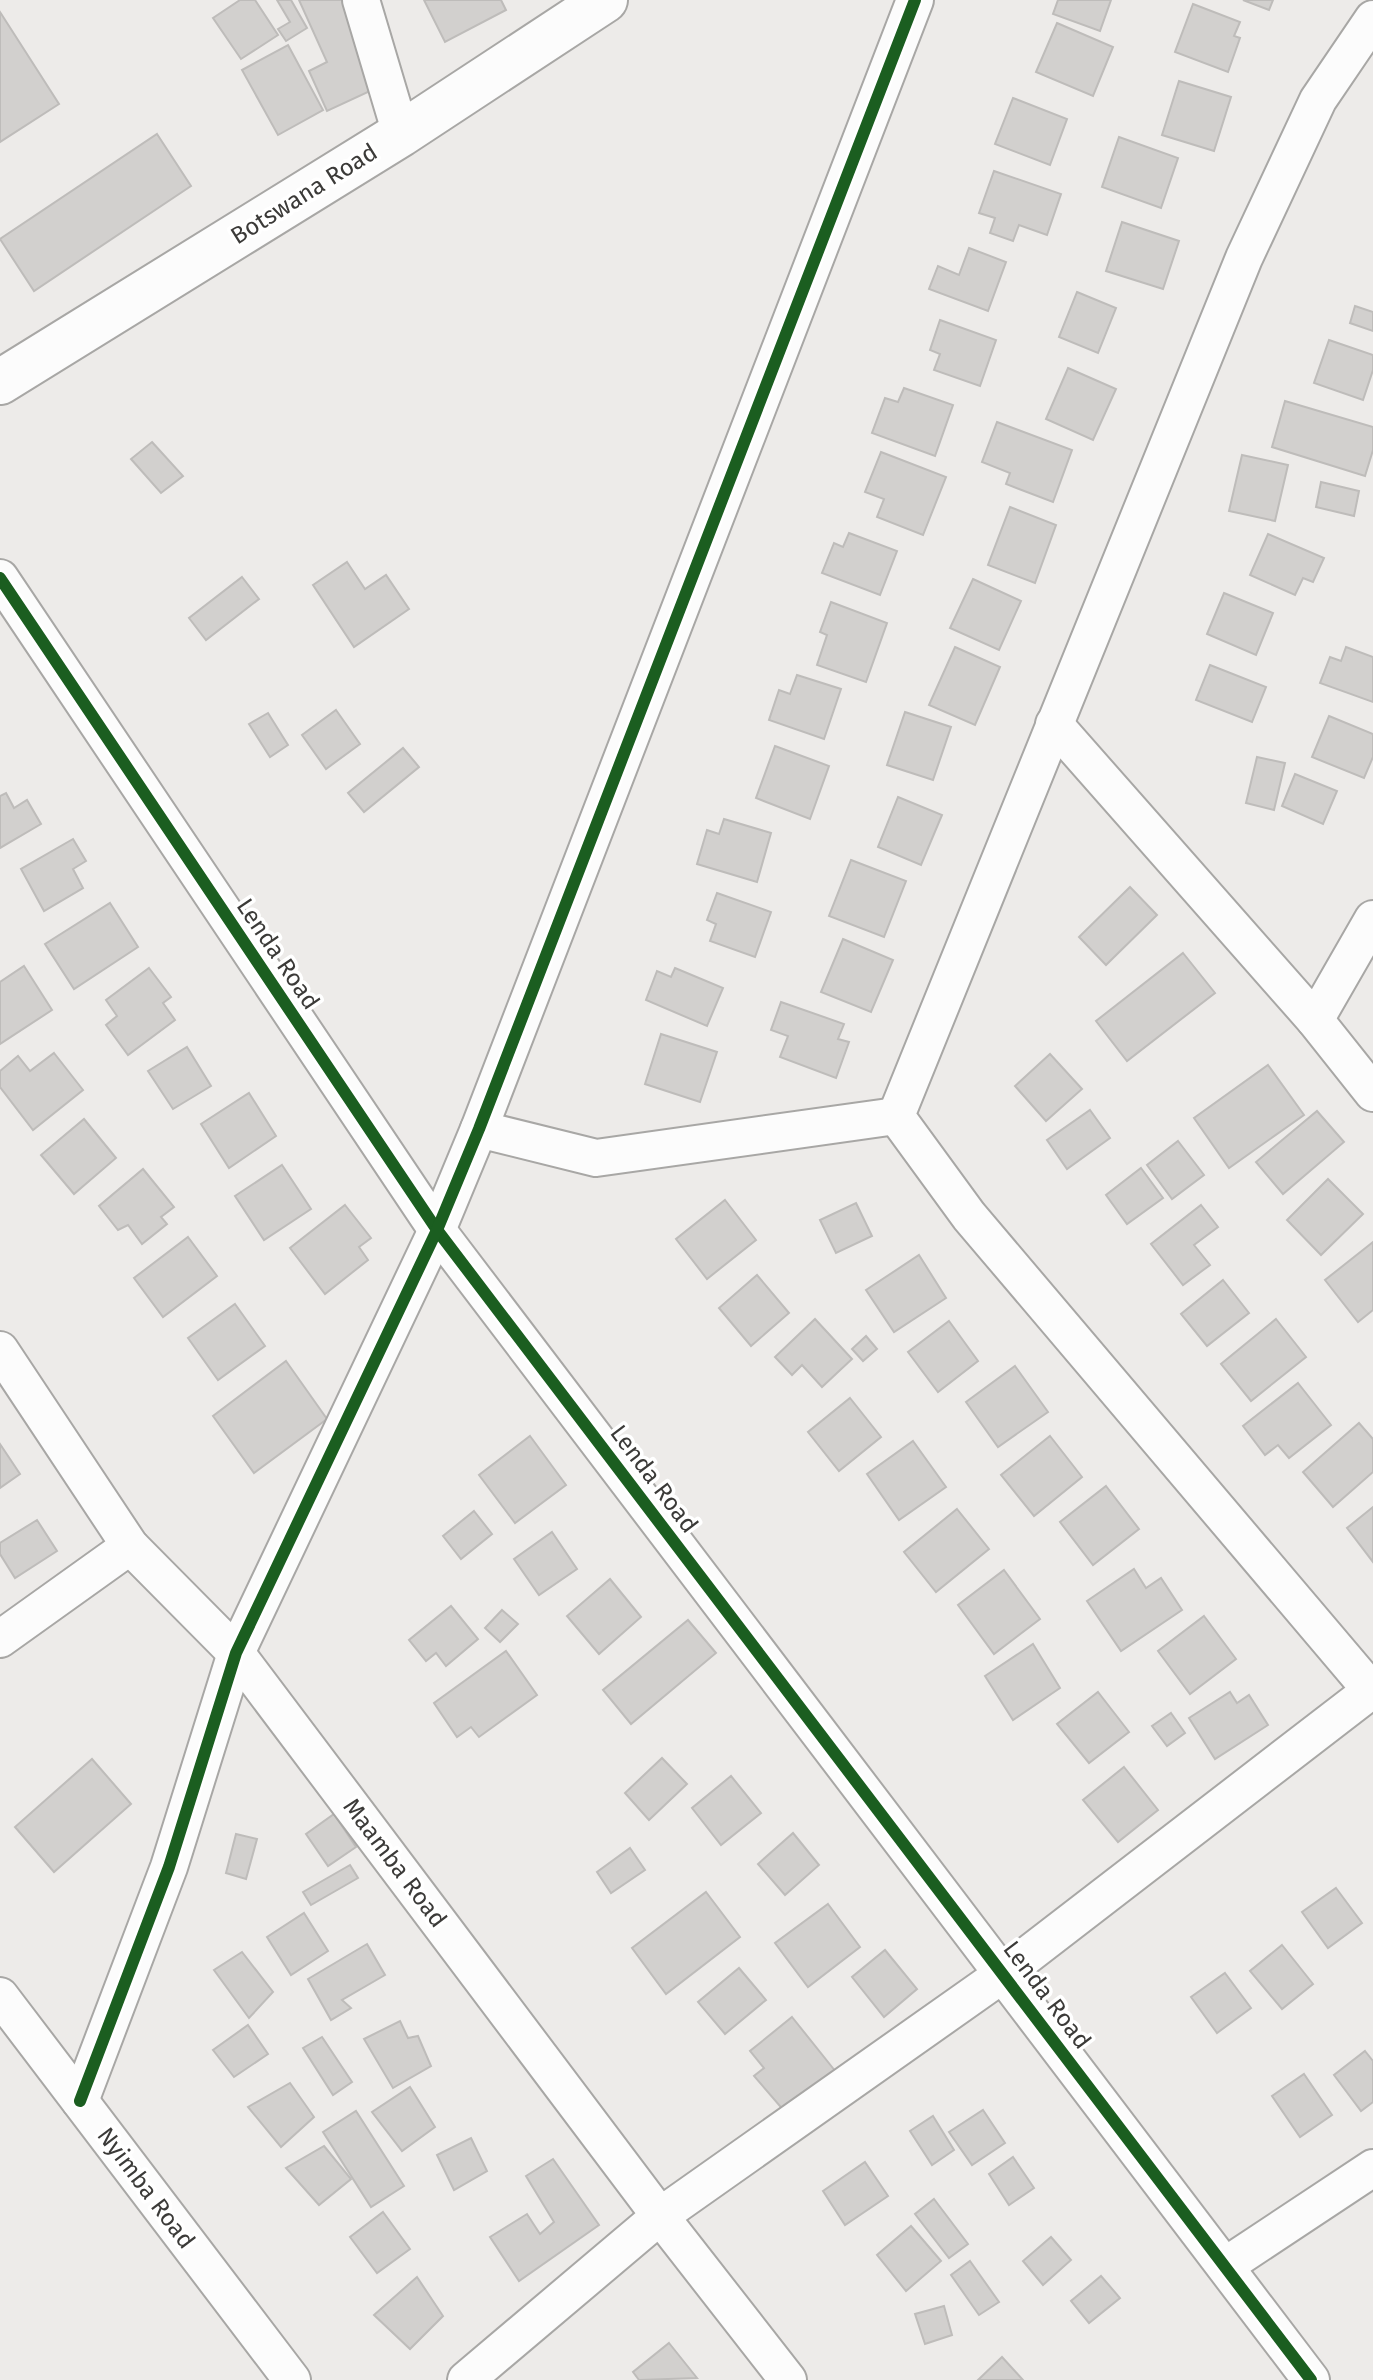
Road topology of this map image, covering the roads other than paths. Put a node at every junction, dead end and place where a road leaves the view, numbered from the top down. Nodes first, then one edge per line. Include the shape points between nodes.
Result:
1 (361, 0) edge
2 (605, 0) edge
3 (915, 0) edge
4 (1373, 19) edge
5 (401, 134) junction
6 (0, 382) edge
7 (0, 578) edge
8 (1054, 724) junction
9 (1373, 919) edge
10 (1315, 1020) junction
11 (1373, 1093) edge
12 (896, 1116) junction
13 (479, 1129) junction
14 (437, 1230) junction
15 (0, 1350) edge
16 (130, 1546) junction
17 (0, 1639) edge
18 (236, 1653) junction
19 (1372, 1690) edge
20 (1003, 1974) junction
21 (0, 1996) edge
22 (80, 2101) junction
23 (1373, 2168) edge
24 (660, 2216) junction
25 (1225, 2266) junction
26 (292, 2380) edge
27 (466, 2380) edge
28 (788, 2380) edge
29 (1311, 2380) edge

1 - 5 street
2 - 5 street, Botswana Road
3 - 13 street
4 - 8 street via 1318,100 1244,258
5 - 6 street, Botswana Road
7 - 14 street, Lenda Road
8 - 10 street
8 - 12 street
9 - 10 street
10 - 11 street
12 - 13 street via 596,1158
12 - 19 street via 969,1216
13 - 14 street
14 - 18 street
14 - 20 street, Lenda Road
15 - 16 street, Maamba Road
16 - 17 street
16 - 18 street, Maamba Road
18 - 22 street via 169,1867
18 - 24 street, Maamba Road
19 - 20 street
20 - 24 street
20 - 25 street, Lenda Road
21 - 22 street, Nyimba Road
22 - 26 street, Nyimba Road
23 - 25 street
24 - 27 street
24 - 28 street, Maamba Road
25 - 29 street, Lenda Road

